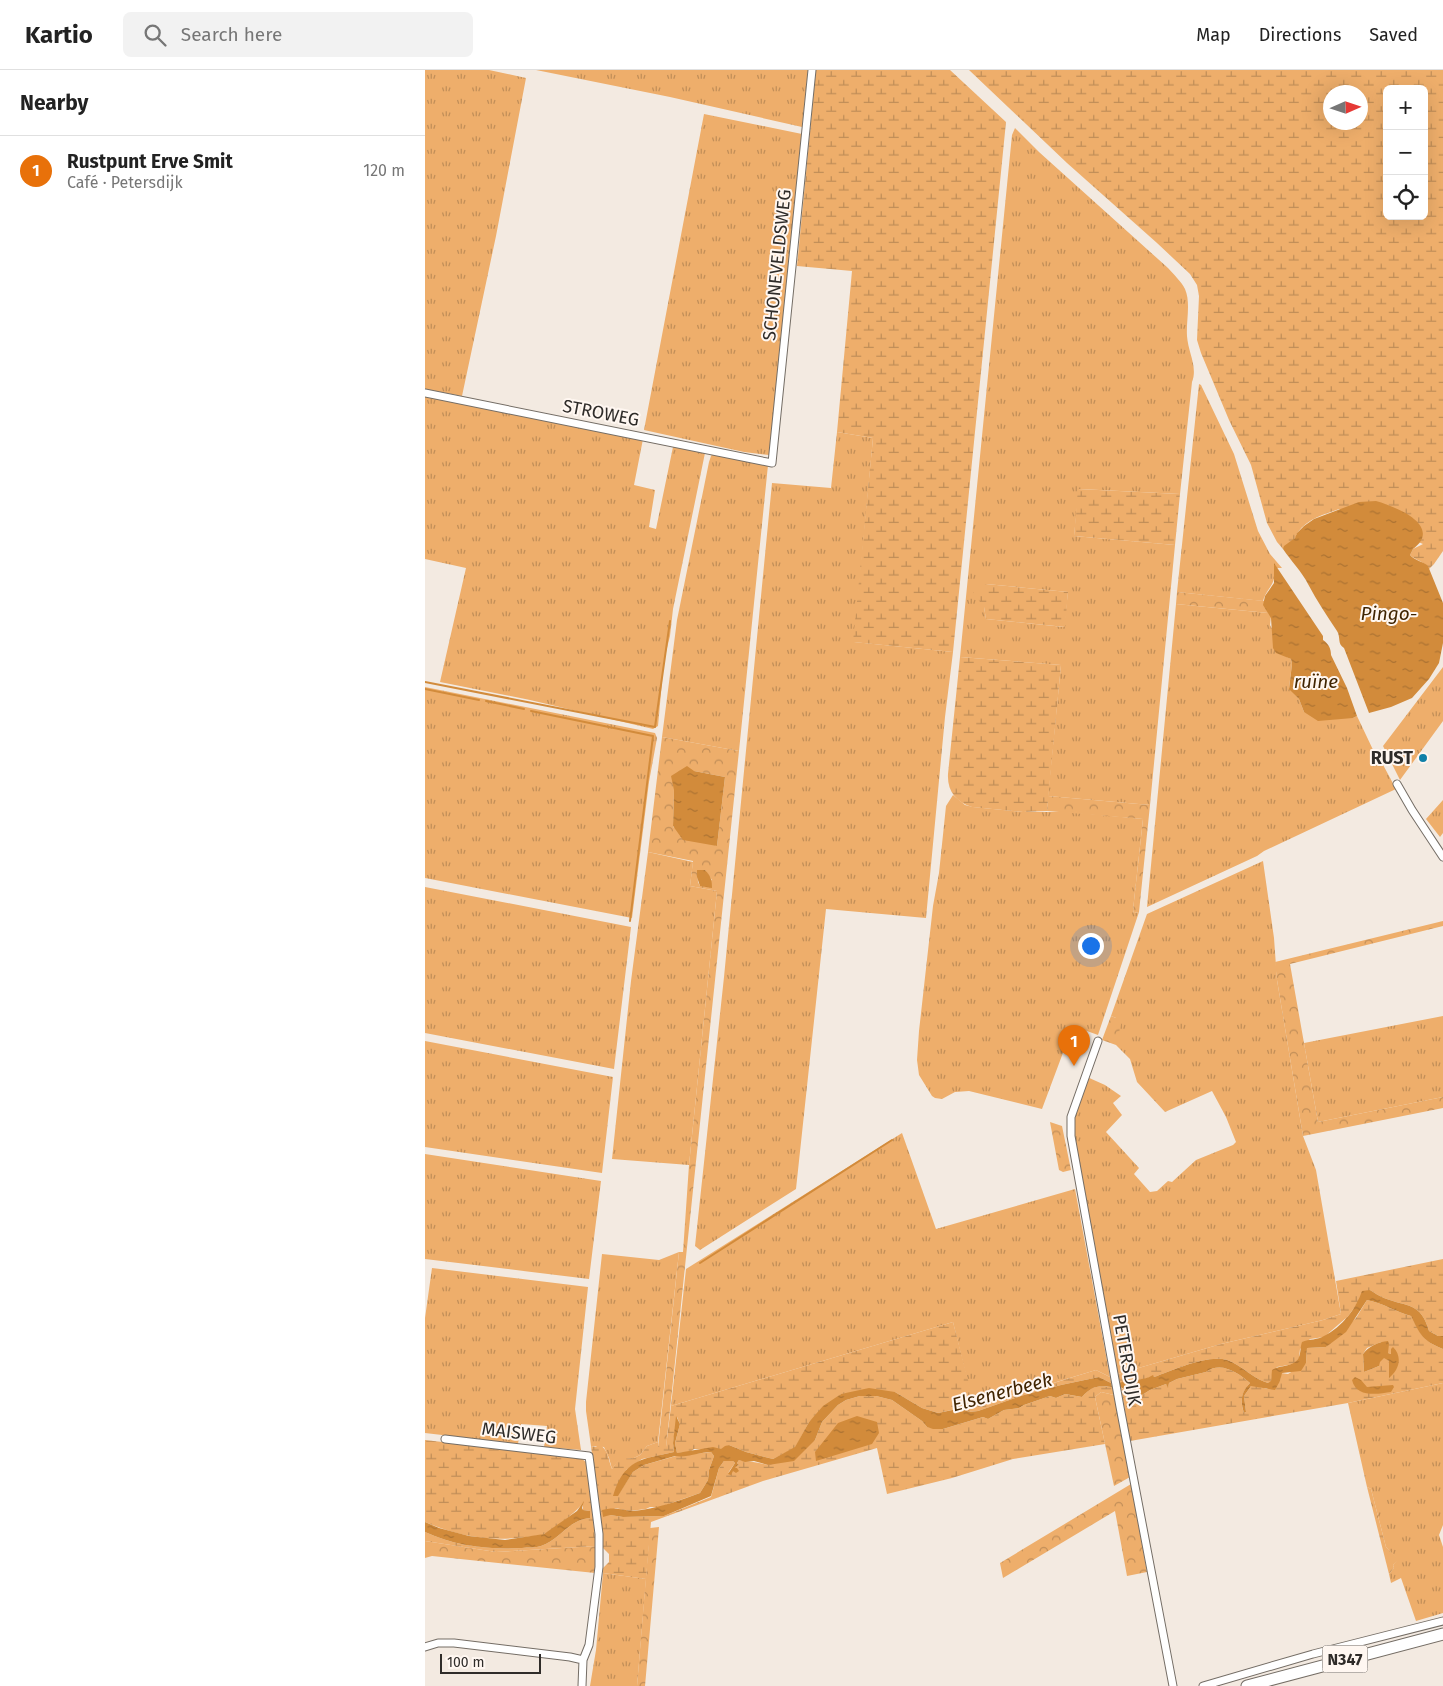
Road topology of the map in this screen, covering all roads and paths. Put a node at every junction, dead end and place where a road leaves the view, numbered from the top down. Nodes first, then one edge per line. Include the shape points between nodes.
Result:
1 (812, 70) edge
2 (425, 393) edge
3 (772, 462) joint
4 (1397, 784) dead end
5 (1443, 857) edge
6 (1098, 1042) dead end
7 (445, 1439) dead end
8 (1443, 1621) edge
9 (1443, 1634) edge
10 (425, 1647) edge
11 (583, 1660) junction
12 (582, 1686) edge
13 (1173, 1686) edge
14 (1203, 1686) edge
15 (1247, 1686) edge

1 - 3 street, SCHONEVELDSWEG
2 - 3 street, STROWEG
4 - 5 street
6 - 13 street, PETERSDIJK via 1071,1117 1071,1136
7 - 11 street, MAISWEG via 589,1456 599,1534 599,1567 589,1645
8 - 14 street
9 - 15 main road, N347
10 - 11 street via 453,1643
11 - 12 street

